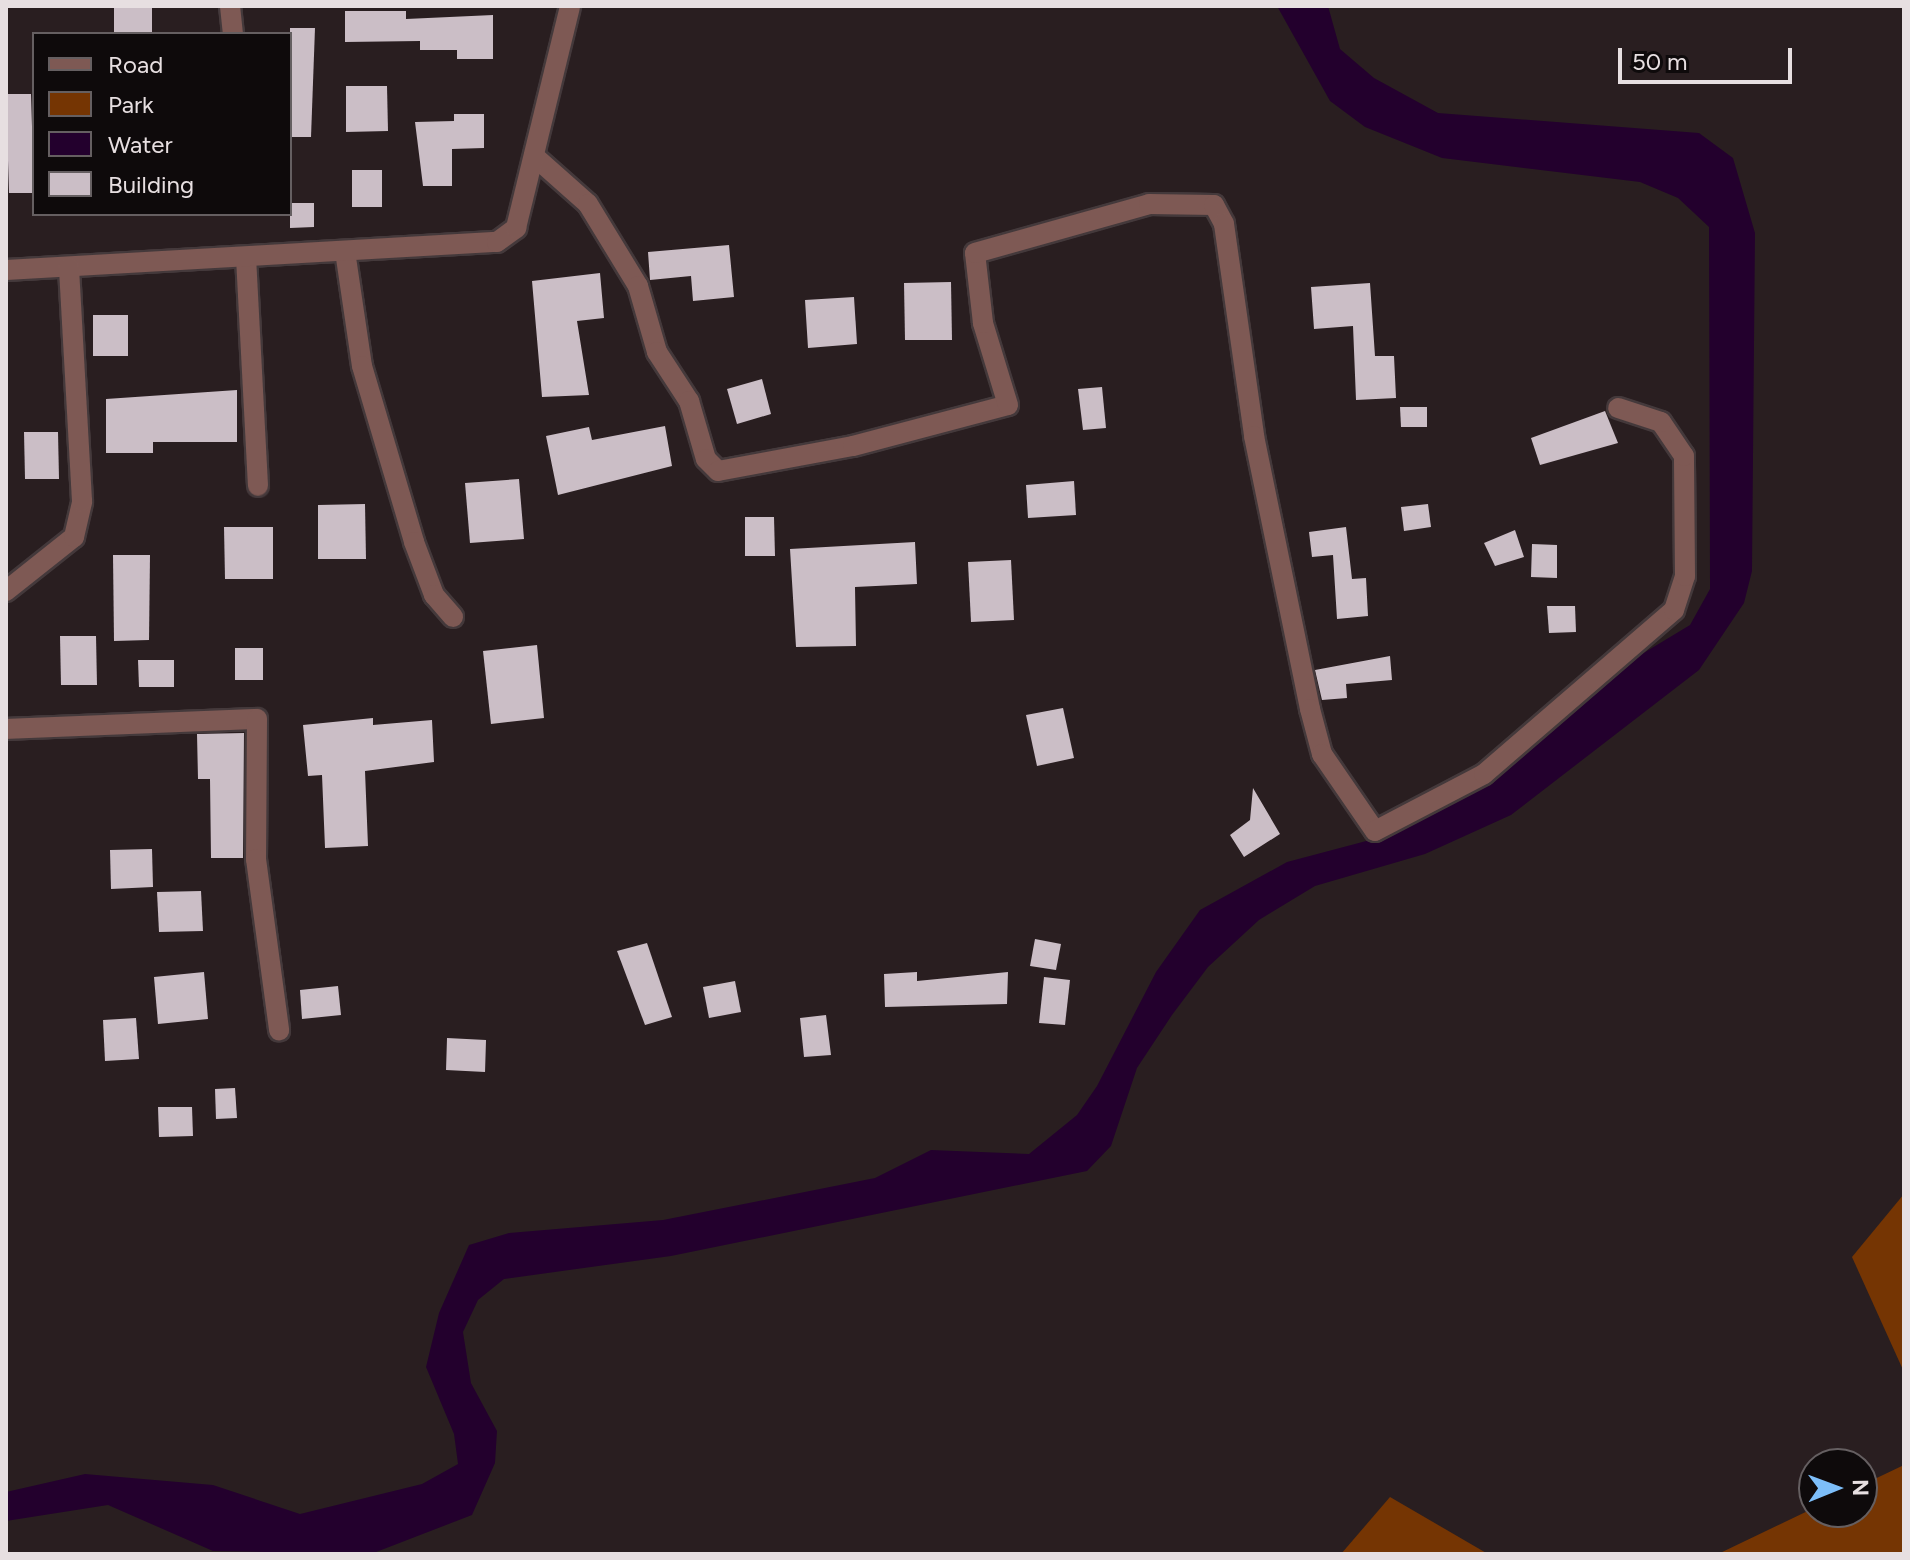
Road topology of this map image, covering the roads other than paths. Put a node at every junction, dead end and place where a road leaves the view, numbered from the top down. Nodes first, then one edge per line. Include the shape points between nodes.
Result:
1 (230, 6) edge
2 (570, 6) edge
3 (233, 32) edge
4 (534, 156) junction
5 (345, 251) junction
6 (246, 257) junction
7 (69, 267) junction
8 (6, 270) edge
9 (1618, 408) dead end
10 (258, 486) dead end
11 (6, 591) edge
12 (453, 617) dead end
13 (6, 729) edge
14 (279, 1030) dead end

1 - 3 street
2 - 4 street
4 - 5 street via 516,228 497,242
4 - 9 street via 588,204 638,286 657,352 689,401 706,459 718,471 853,446 1008,405 978,299 975,253 1149,204 1214,205 1224,224 1254,436 1310,709 1322,754 1375,831 1484,774 1674,610 1685,576 1684,456 1661,422
5 - 6 street
5 - 12 street via 362,366 414,542 434,595
6 - 7 street
6 - 10 street
7 - 8 street
7 - 11 street via 82,501 74,537
13 - 14 street via 257,719 256,859

